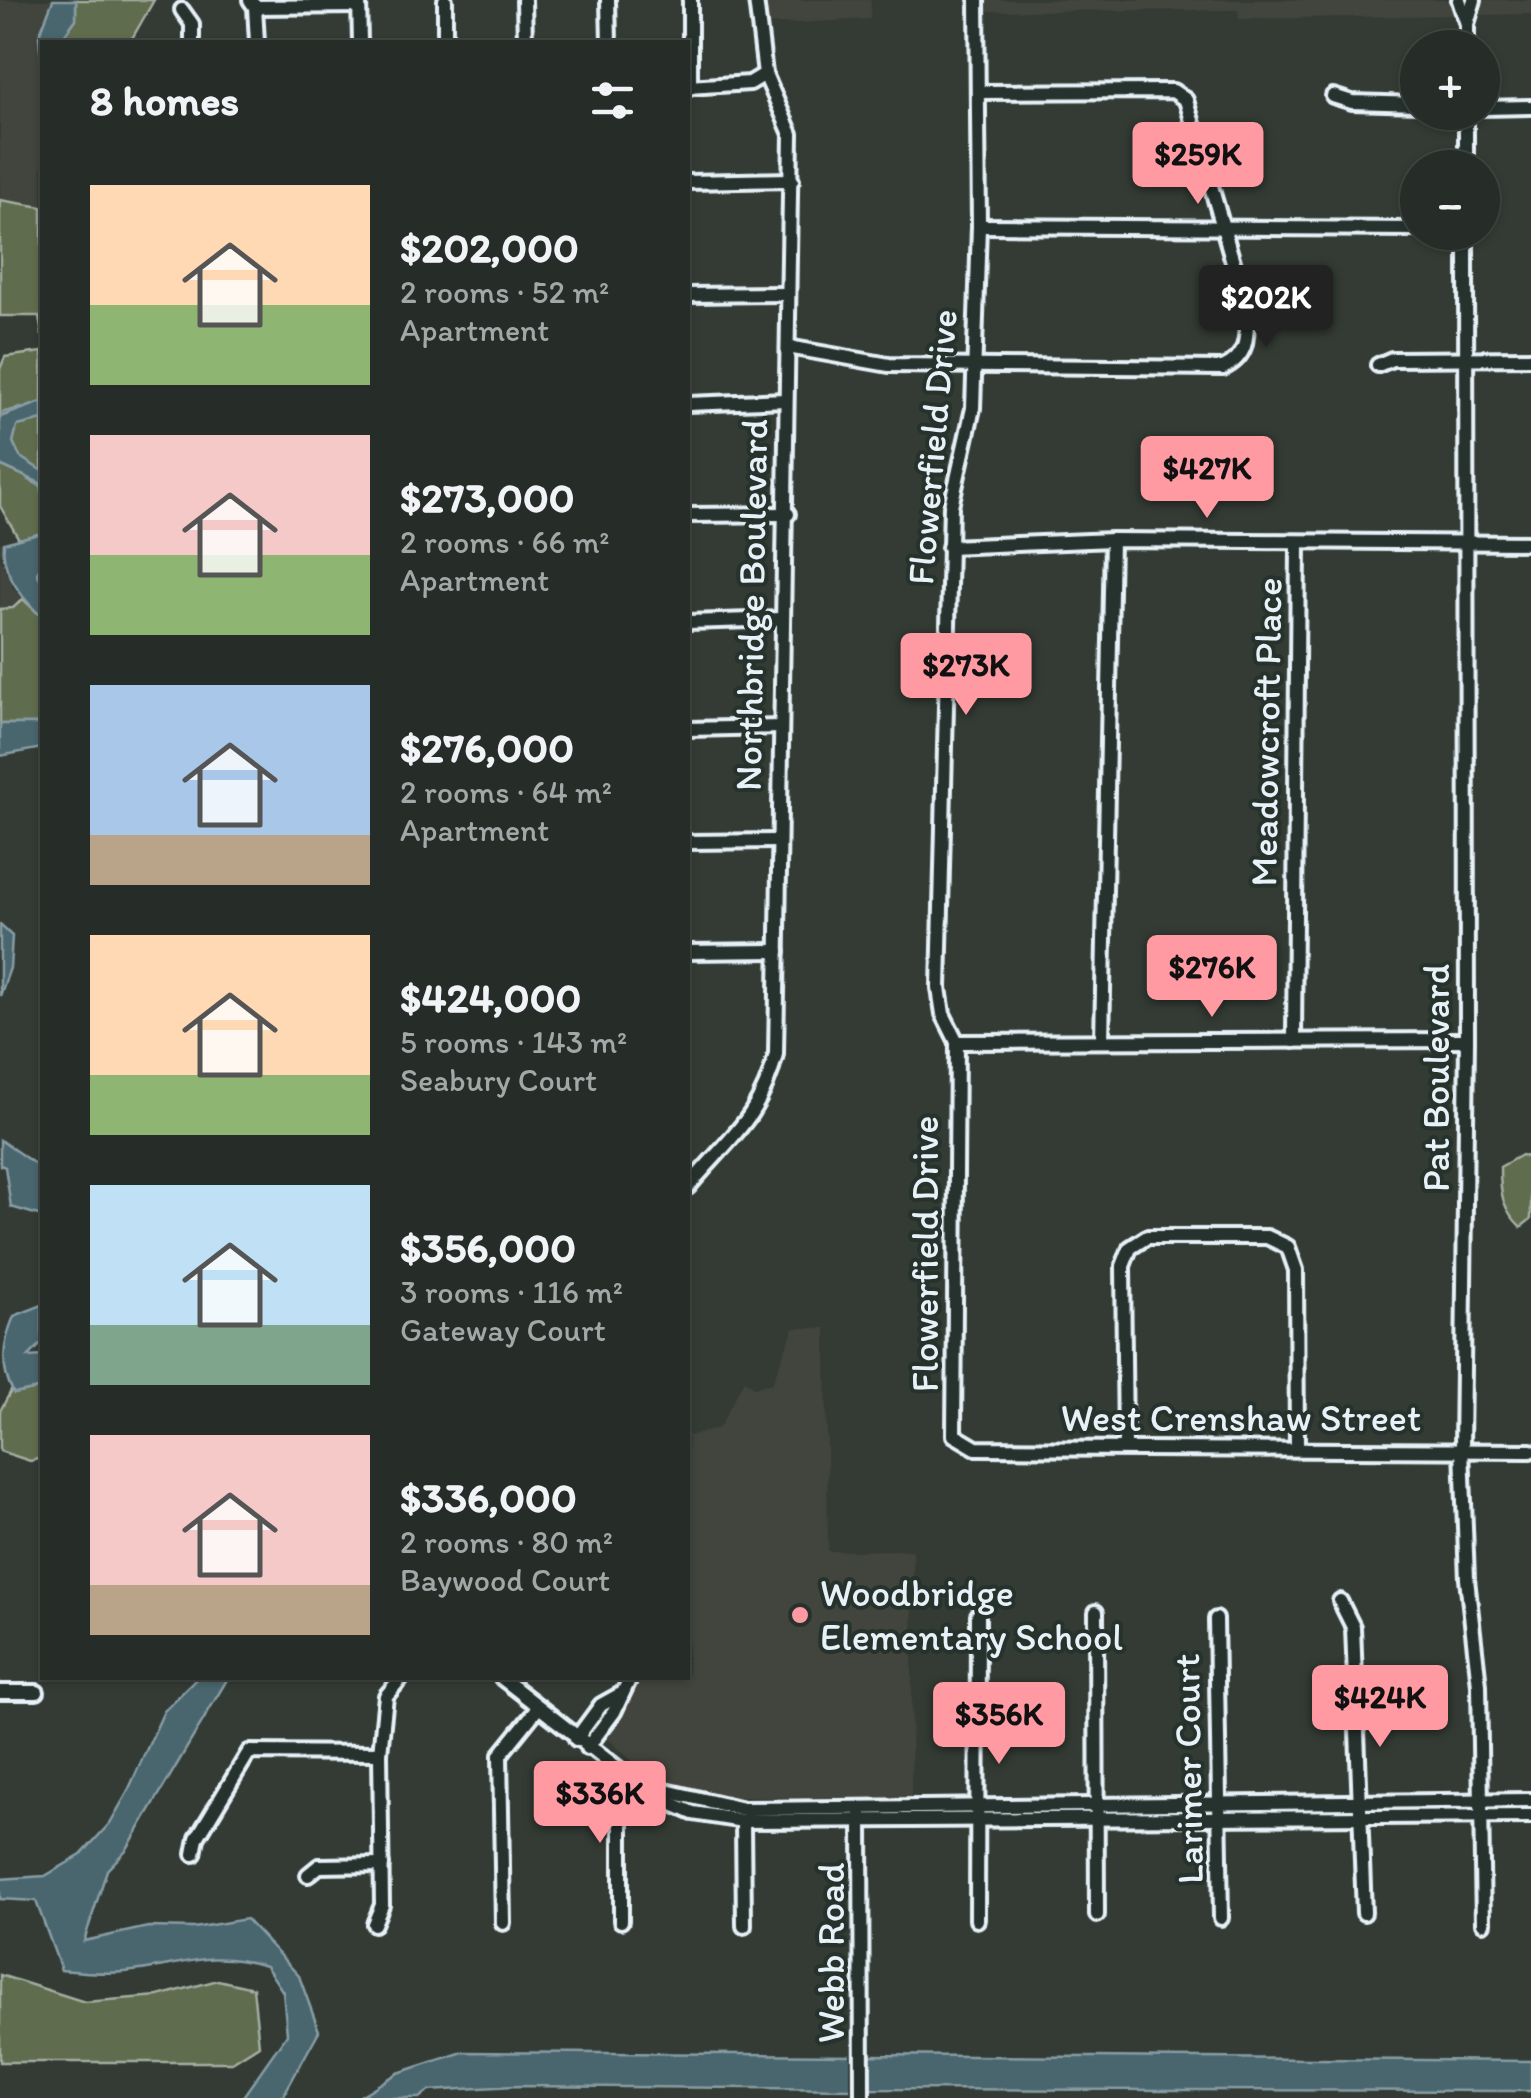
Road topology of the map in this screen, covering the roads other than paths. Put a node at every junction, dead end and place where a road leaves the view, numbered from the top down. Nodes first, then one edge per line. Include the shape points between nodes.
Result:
1 (445, 0) edge
2 (524, 0) edge
3 (608, 0) edge
4 (690, 0) edge
5 (756, 0) edge
6 (977, 0) edge
7 (1459, 0) edge
8 (1474, 0) edge
9 (255, 2) edge
10 (359, 3) edge
11 (182, 10) dead end
12 (1467, 24) junction
13 (1467, 30) edge
14 (192, 40) edge
15 (257, 40) edge
16 (360, 40) edge
17 (446, 40) edge
18 (526, 40) edge
19 (608, 40) edge
20 (690, 40) edge
21 (765, 74) junction
22 (690, 88) edge
23 (978, 92) junction
24 (1334, 96) dead end
25 (1400, 103) edge
26 (1531, 107) edge
27 (1500, 108) edge
28 (792, 180) junction
29 (690, 182) edge
30 (979, 226) junction
31 (1224, 228) junction
32 (1400, 230) edge
33 (1466, 250) edge
34 (786, 294) junction
35 (690, 295) edge
36 (788, 348) junction
37 (1464, 358) junction
38 (1531, 358) edge
39 (1378, 365) dead end
40 (972, 367) junction
41 (785, 400) junction
42 (690, 404) edge
43 (788, 514) junction
44 (690, 515) edge
45 (1112, 540) junction
46 (1465, 543) junction
47 (1531, 543) edge
48 (1298, 544) junction
49 (949, 546) junction
50 (782, 619) junction
51 (690, 622) edge
52 (780, 728) junction
53 (690, 729) edge
54 (777, 841) junction
55 (690, 842) edge
56 (778, 951) junction
57 (690, 952) edge
58 (1468, 1040) junction
59 (1102, 1041) junction
60 (957, 1042) junction
61 (1294, 1042) junction
62 (690, 1185) edge
63 (954, 1435) joint
64 (1124, 1446) junction
65 (1297, 1448) junction
66 (1462, 1450) junction
67 (1531, 1451) edge
68 (1340, 1601) dead end
69 (1096, 1612) dead end
70 (978, 1615) dead end
71 (1216, 1620) dead end
72 (398, 1680) edge
73 (504, 1680) edge
74 (629, 1680) edge
75 (0, 1692) edge
76 (37, 1692) dead end
77 (538, 1708) junction
78 (582, 1743) junction
79 (380, 1752) junction
80 (638, 1784) junction
81 (1531, 1800) edge
82 (1360, 1801) junction
83 (1481, 1802) junction
84 (1219, 1803) junction
85 (1099, 1804) junction
86 (861, 1813) junction
87 (978, 1813) junction
88 (1531, 1816) edge
89 (1362, 1817) junction
90 (1482, 1817) junction
91 (1220, 1819) junction
92 (743, 1820) junction
93 (1099, 1820) junction
94 (194, 1854) dead end
95 (382, 1865) junction
96 (308, 1874) dead end
97 (1364, 1913) dead end
98 (1097, 1915) dead end
99 (1220, 1918) dead end
100 (976, 1920) dead end
101 (622, 1921) dead end
102 (1482, 1922) dead end
103 (503, 1923) dead end
104 (374, 1924) dead end
105 (744, 1926) dead end
106 (862, 2094) edge

1 - 17 street
2 - 18 street
3 - 19 street
4 - 20 street
5 - 21 street, Northbridge Boulevard
6 - 23 street, Flowerfield Drive
7 - 12 street
8 - 12 street
9 - 10 street
9 - 15 street
10 - 16 street
11 - 14 street via 192,24
12 - 13 street
21 - 22 street via 750,83
21 - 28 street, Northbridge Boulevard via 791,134
23 - 30 street, Flowerfield Drive
23 - 31 street via 1173,92 1186,100
24 - 25 street
26 - 27 street
28 - 29 street
28 - 34 street, Northbridge Boulevard
30 - 31 street
30 - 40 street, Flowerfield Drive
31 - 32 street
31 - 40 street via 1247,310 1248,340 1238,361 1223,368
33 - 37 street, Pat Boulevard
34 - 35 street
34 - 36 street, Northbridge Boulevard
36 - 40 street via 890,365
36 - 41 street, Northbridge Boulevard
37 - 38 street
37 - 39 street via 1392,358
37 - 46 street, Pat Boulevard
40 - 49 street, Flowerfield Drive via 973,408
41 - 42 street
41 - 43 street, Northbridge Boulevard
43 - 44 street
43 - 50 street, Northbridge Boulevard
45 - 48 street
45 - 49 street
45 - 59 street
46 - 47 street
46 - 48 street
46 - 58 street, Pat Boulevard
48 - 61 street, Meadowcroft Place
49 - 60 street, Flowerfield Drive via 939,988
50 - 51 street
50 - 52 street, Northbridge Boulevard
52 - 53 street
52 - 54 street, Northbridge Boulevard
54 - 55 street
54 - 56 street, Northbridge Boulevard
56 - 57 street
56 - 62 street, Northbridge Boulevard via 776,1054 769,1081 739,1134
58 - 61 street
58 - 66 street, Pat Boulevard
59 - 60 street
59 - 61 street
60 - 63 street, Flowerfield Drive
63 - 64 street, West Crenshaw Street via 976,1448
64 - 65 street, West Crenshaw Street
64 - 65 street via 1122,1266 1130,1248 1147,1238 1267,1237 1288,1247 1296,1270
65 - 66 street, West Crenshaw Street
66 - 67 street, West Crenshaw Street
66 - 83 street, Pat Boulevard via 1480,1685
68 - 82 street via 1353,1627
69 - 85 street
70 - 87 street
71 - 84 street, Larimer Court
72 - 79 street via 386,1696
73 - 77 street
74 - 78 street via 614,1712
75 - 76 street
77 - 78 street
77 - 103 street via 500,1755
78 - 80 street
79 - 94 street via 249,1752
79 - 95 street
80 - 86 street via 743,1809
80 - 92 street via 693,1813
80 - 101 street via 621,1816
81 - 83 street
82 - 83 street
82 - 84 street
82 - 89 street
83 - 90 street, Pat Boulevard
84 - 85 street
84 - 91 street, Larimer Court
85 - 87 street
85 - 93 street
86 - 87 street
86 - 92 street
86 - 106 street, Webb Road
87 - 93 street
87 - 100 street
88 - 90 street
89 - 90 street
89 - 91 street
89 - 97 street
90 - 102 street, Pat Boulevard
91 - 93 street
91 - 99 street, Larimer Court
92 - 105 street
93 - 98 street
95 - 96 street via 319,1866
95 - 104 street via 382,1905

